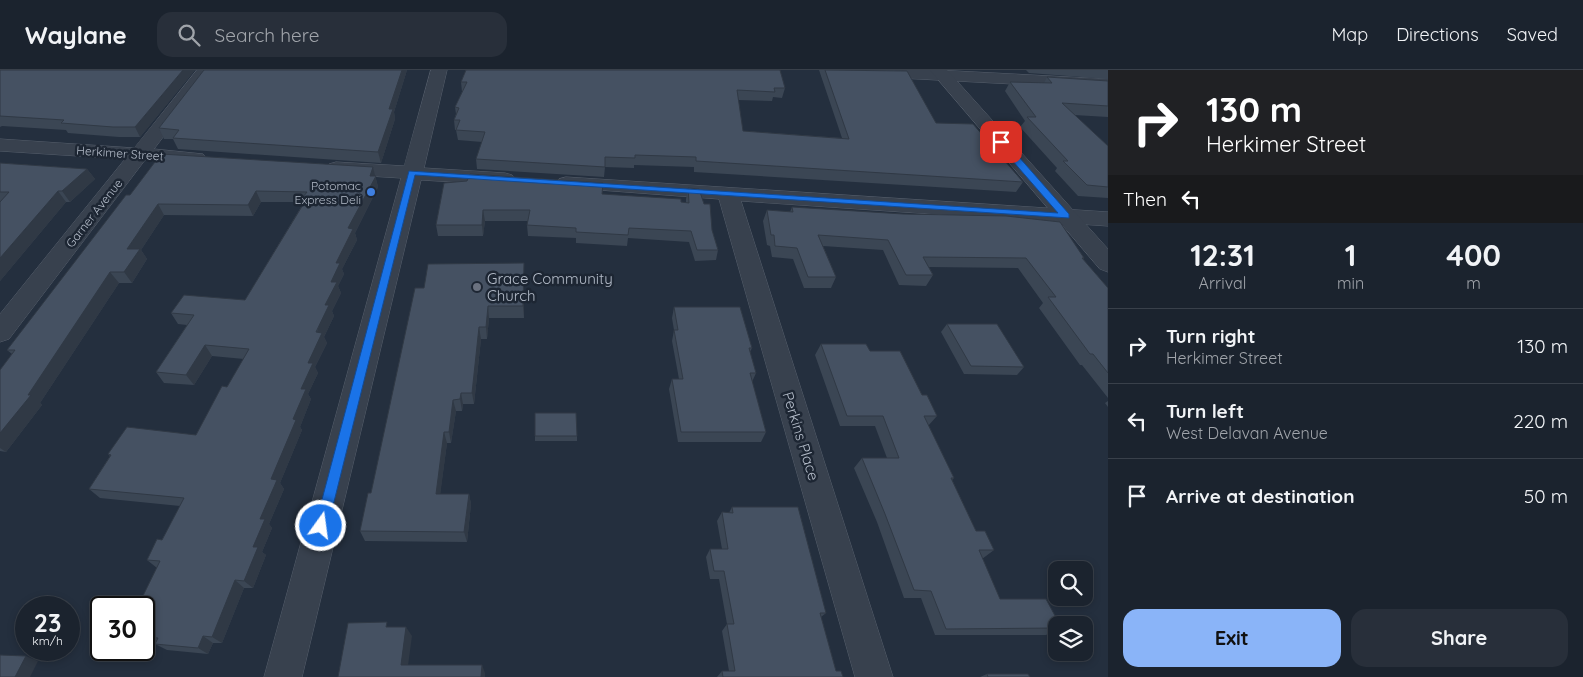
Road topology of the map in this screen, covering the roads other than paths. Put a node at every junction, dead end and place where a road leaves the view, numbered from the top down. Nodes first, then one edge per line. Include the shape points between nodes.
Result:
1 (206, 70) edge
2 (439, 70) edge
3 (842, 70) edge
4 (941, 73) edge
5 (1108, 84) edge
6 (0, 146) edge
7 (140, 154) junction
8 (210, 159) edge
9 (320, 166) edge
10 (412, 173) junction
11 (728, 194) junction
12 (1066, 216) junction
13 (1108, 219) edge
14 (1108, 264) edge
15 (0, 332) edge
16 (283, 677) edge
17 (874, 677) edge

1 - 7 street, Garner Avenue
2 - 10 street
3 - 4 street
4 - 5 street
4 - 12 street
6 - 7 street, Herkimer Street
7 - 8 street, Herkimer Street
7 - 15 street, Garner Avenue
9 - 10 street
10 - 11 street
10 - 16 street
11 - 12 street
11 - 17 street, Perkins Place
12 - 13 street
12 - 14 street

